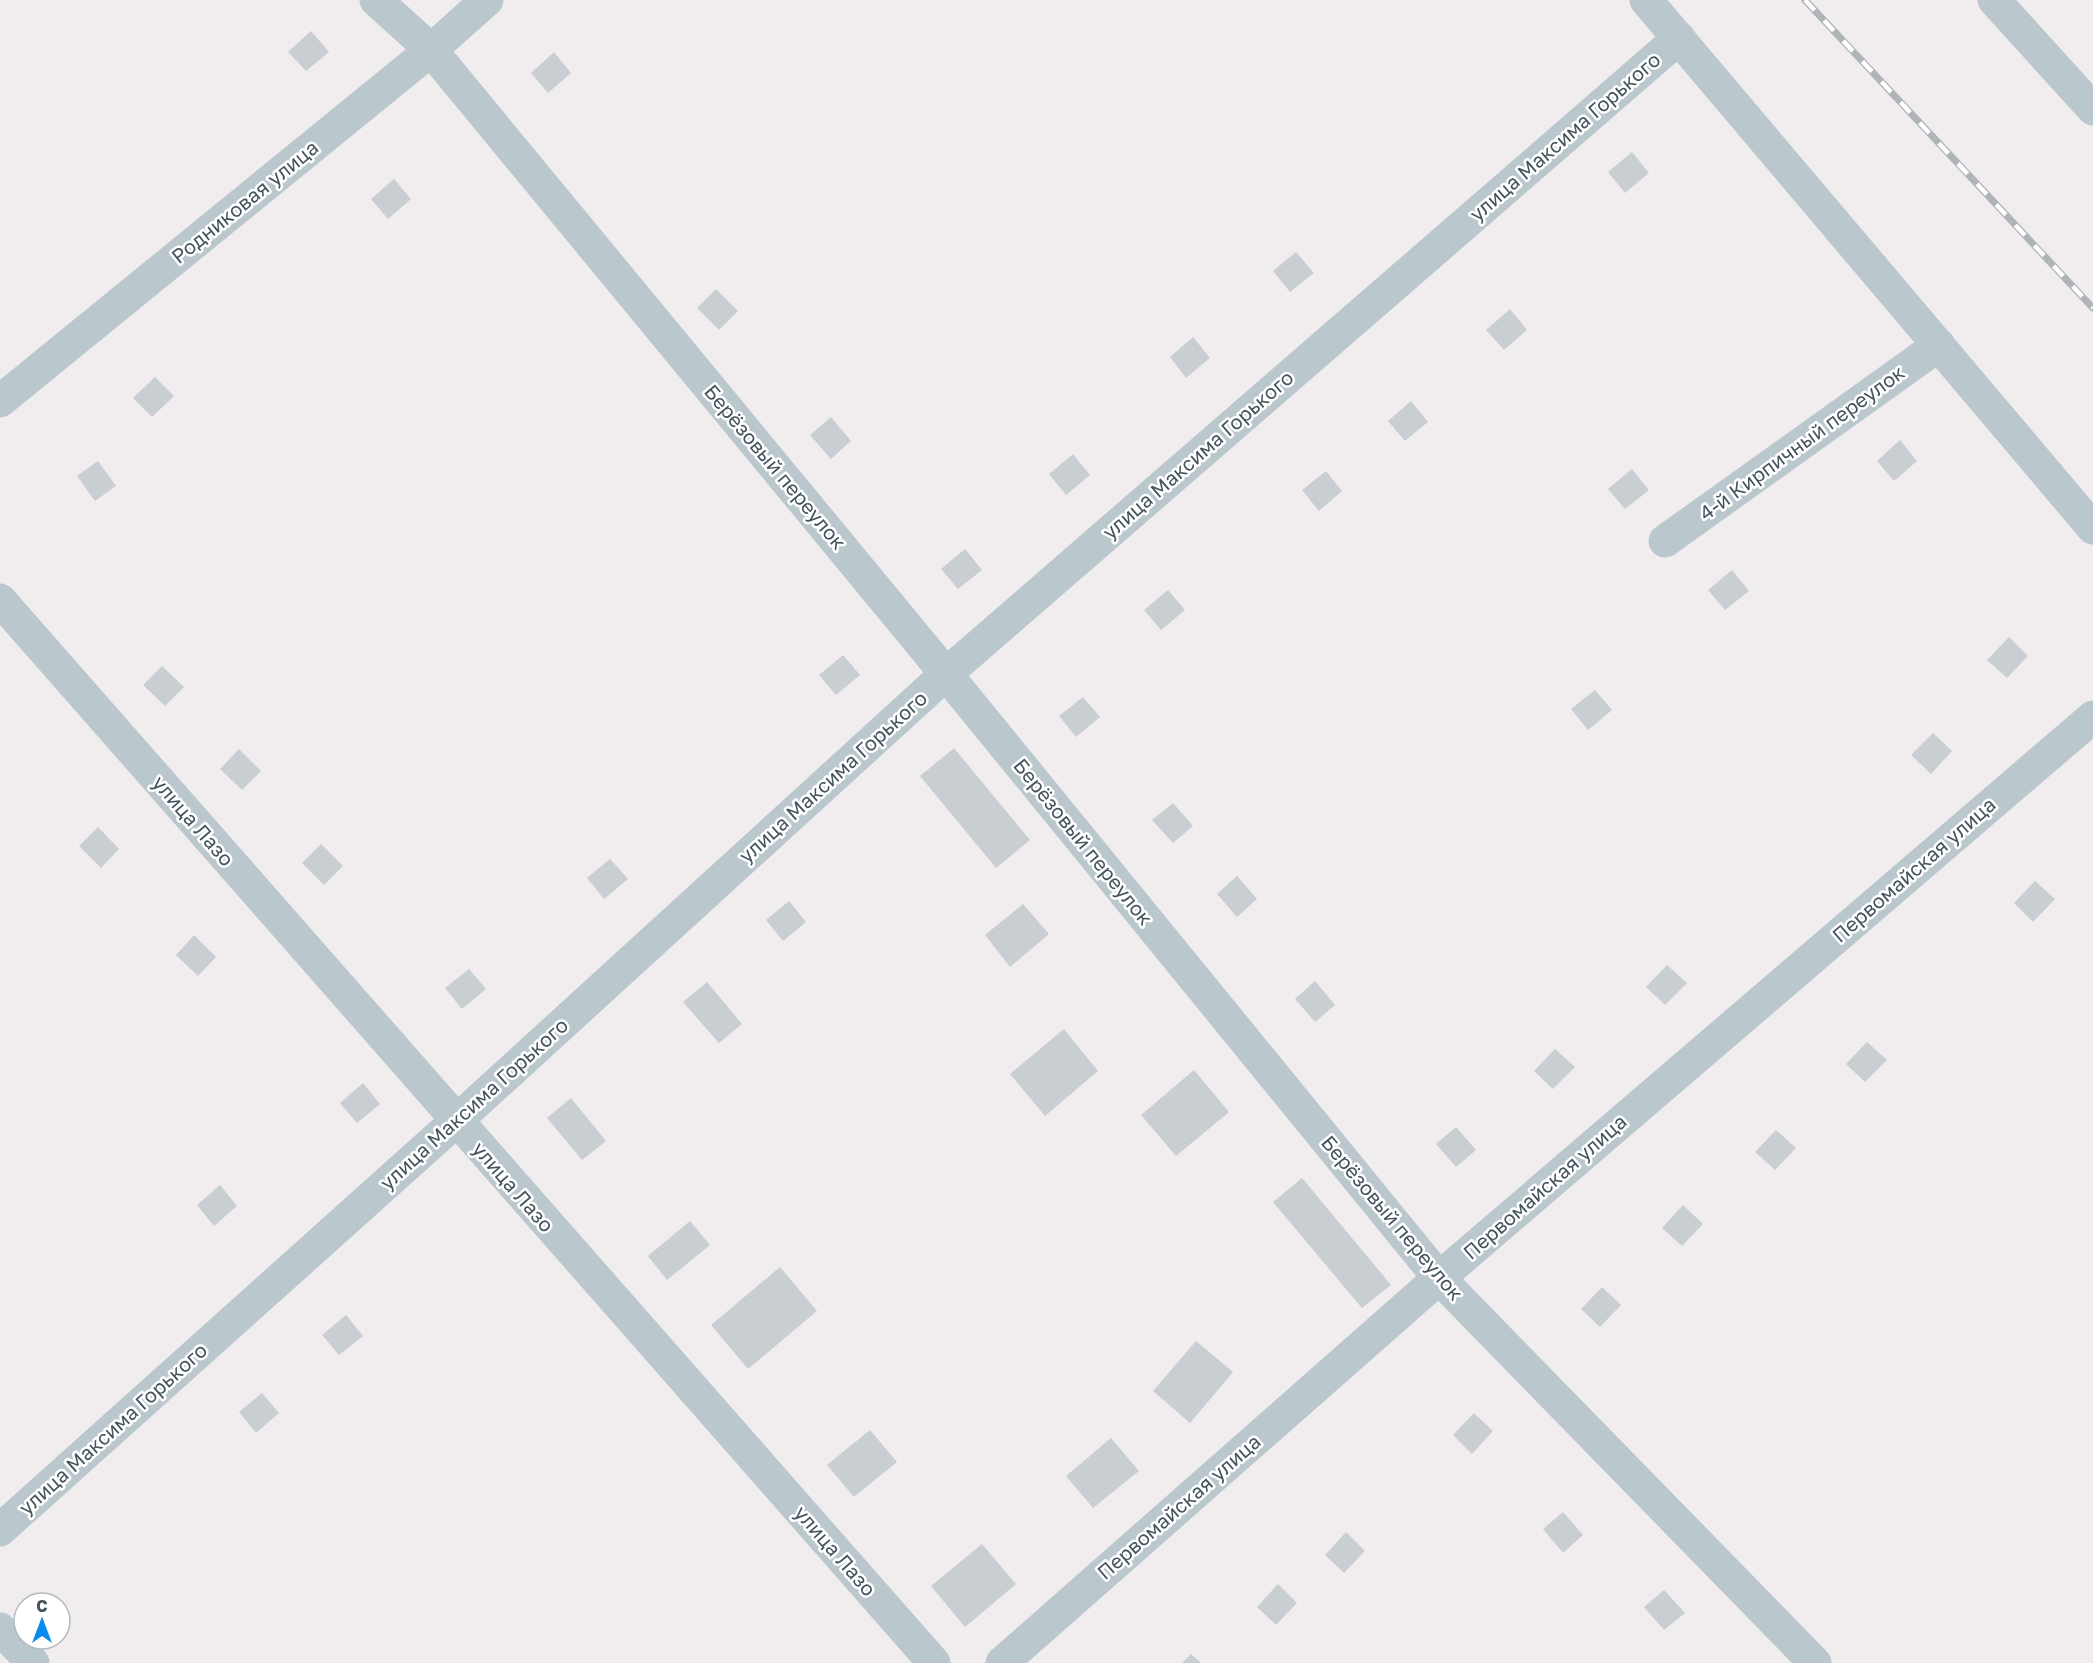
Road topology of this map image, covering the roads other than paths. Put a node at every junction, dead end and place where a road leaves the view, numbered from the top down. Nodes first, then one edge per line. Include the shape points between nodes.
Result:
1 (376, 0) edge
2 (487, 0) edge
3 (1646, 0) edge
4 (1995, 0) edge
5 (1679, 38) junction
6 (431, 50) junction
7 (2093, 109) edge
8 (1938, 345) junction
9 (0, 401) edge
10 (2093, 528) edge
11 (1665, 541) dead end
12 (0, 600) edge
13 (946, 674) junction
14 (2093, 717) edge
15 (456, 1121) junction
16 (1438, 1278) junction
17 (0, 1530) edge
18 (0, 1629) edge
19 (33, 1663) edge
20 (934, 1663) edge
21 (1002, 1663) edge
22 (1815, 1663) edge

1 - 6 street, Берёзовый переулок
2 - 6 street, Родниковая улица
3 - 5 street
4 - 7 street
5 - 8 street
5 - 13 street, улица Максима Горького
6 - 9 street, Родниковая улица
6 - 13 street, Берёзовый переулок
8 - 10 street
8 - 11 street, 4-й Кирпичный переулок
12 - 15 street, улица Лазо
13 - 15 street, улица Максима Горького
13 - 16 street, Берёзовый переулок
14 - 16 street, Первомайская улица
15 - 17 street, улица Максима Горького
15 - 20 street, улица Лазо
16 - 21 street, Первомайская улица
16 - 22 street, Берёзовый переулок
18 - 19 street

